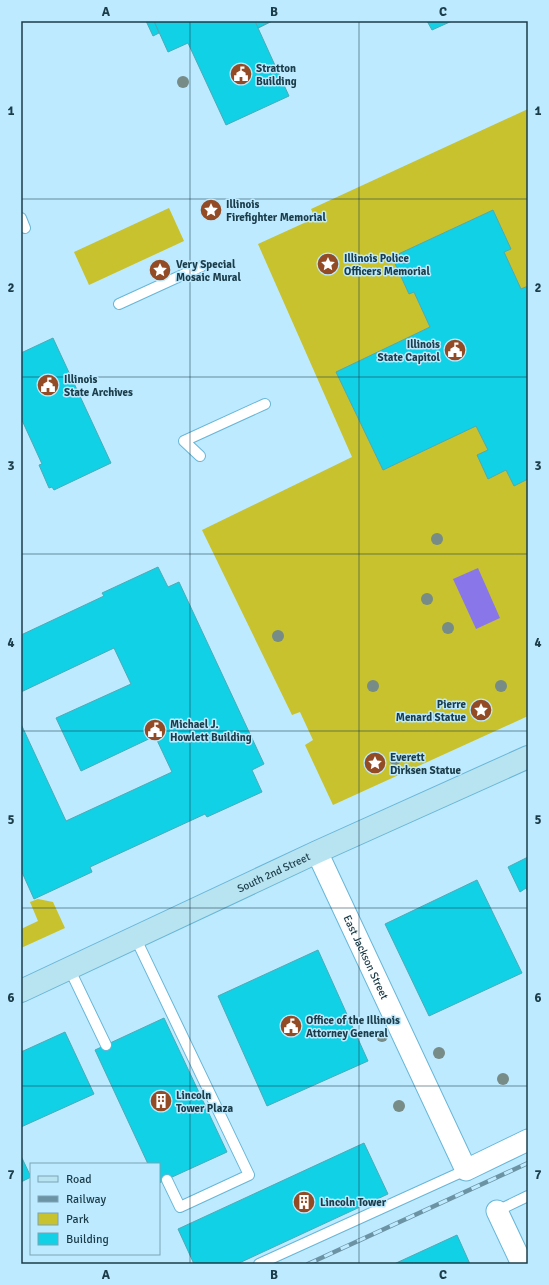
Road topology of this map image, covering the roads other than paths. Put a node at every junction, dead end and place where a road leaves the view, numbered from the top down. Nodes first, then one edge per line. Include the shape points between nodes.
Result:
1 (21, 218) edge
2 (25, 228) dead end
3 (202, 266) dead end
4 (119, 304) dead end
5 (265, 404) dead end
6 (200, 456) dead end
7 (528, 757) edge
8 (317, 852) junction
9 (135, 937) junction
10 (69, 968) junction
11 (21, 991) edge
12 (106, 1045) dead end
13 (528, 1140) edge
14 (466, 1170) junction
15 (167, 1180) dead end
16 (528, 1196) edge
17 (497, 1211) joint
18 (259, 1264) edge
19 (522, 1264) edge

1 - 2 lane
3 - 4 lane
5 - 6 lane via 184,441
7 - 8 main road, South 2nd Street
8 - 9 main road, South 2nd Street
8 - 14 street, East Jackson Street
9 - 10 main road, South 2nd Street
9 - 15 lane via 249,1175 180,1207
10 - 11 main road, South 2nd Street
10 - 12 lane
13 - 14 street
14 - 18 lane
16 - 17 lane
17 - 19 street

